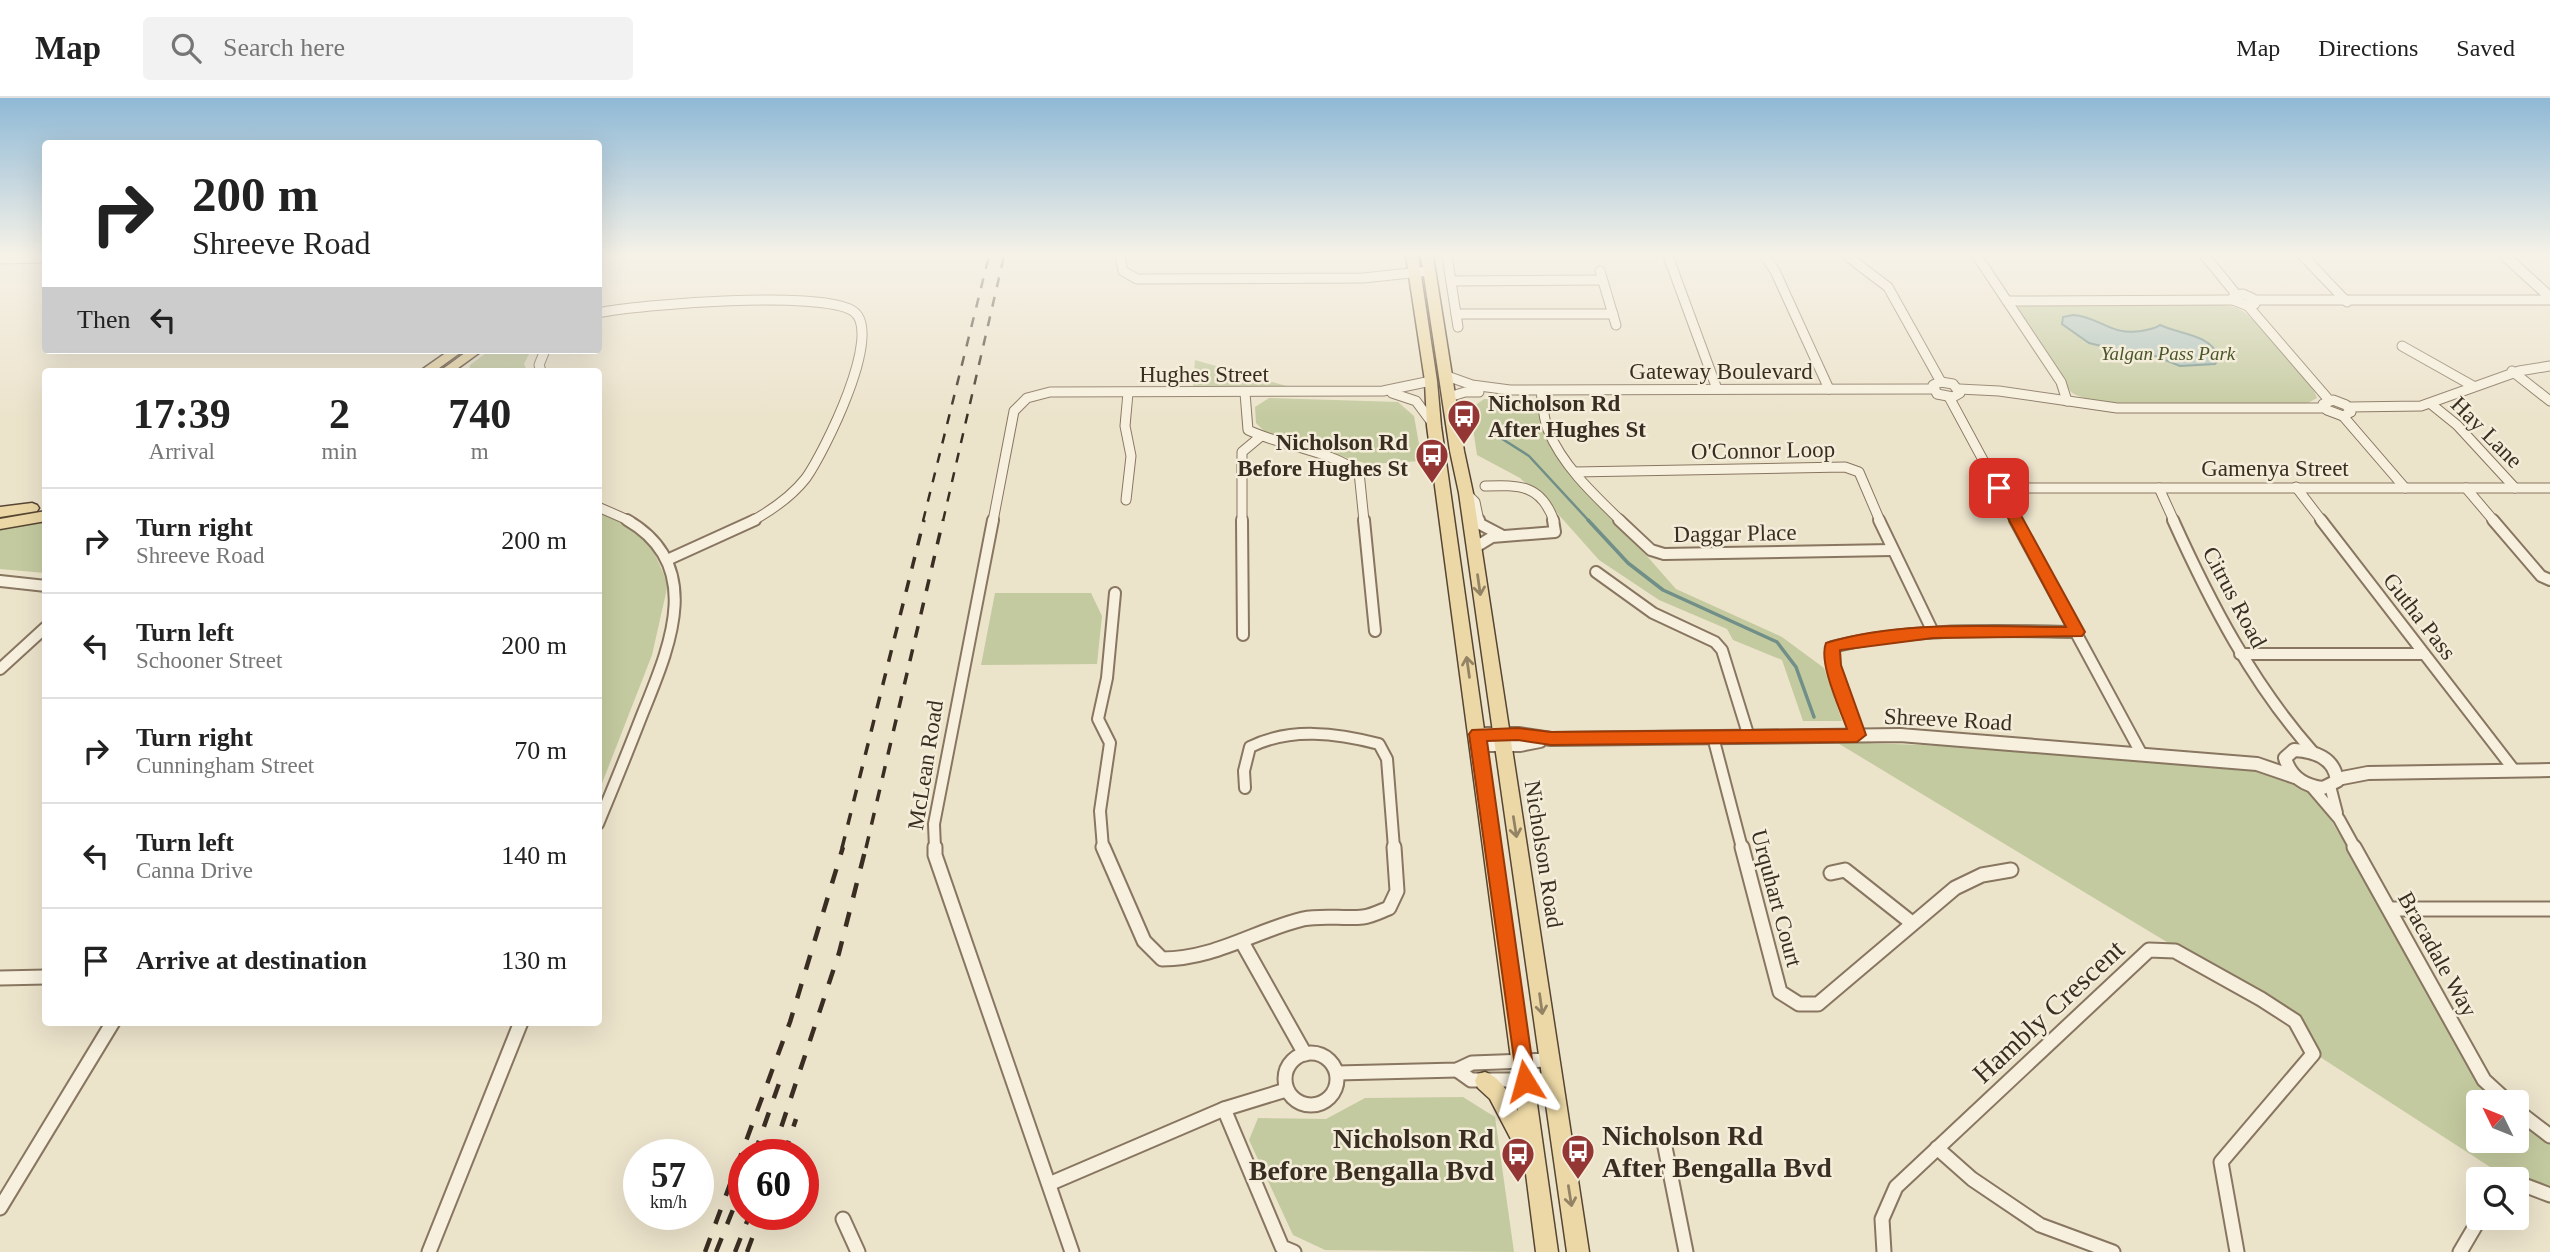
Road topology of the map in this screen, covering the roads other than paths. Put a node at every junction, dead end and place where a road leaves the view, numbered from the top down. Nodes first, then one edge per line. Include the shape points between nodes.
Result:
1 (853, 310) edge
2 (1420, 310) edge
3 (1436, 310) edge
4 (1454, 310) edge
5 (1612, 310) edge
6 (1688, 310) edge
7 (1793, 310) edge
8 (1901, 310) edge
9 (2013, 310) edge
10 (2256, 310) edge
11 (1455, 314) junction
12 (1613, 314) junction
13 (1616, 324) dead end
14 (1458, 327) dead end
15 (2402, 346) dead end
16 (453, 354) edge
17 (471, 354) edge
18 (2550, 366) edge
19 (436, 368) edge
20 (450, 368) edge
21 (2512, 371) junction
22 (1447, 376) junction
23 (1431, 381) junction
24 (1941, 382) junction
25 (2473, 386) junction
26 (1717, 389) junction
27 (1829, 389) junction
28 (1933, 389) junction
29 (1959, 389) junction
30 (1510, 390) junction
31 (1383, 391) junction
32 (1541, 391) junction
33 (1128, 393) junction
34 (1245, 393) junction
35 (1449, 397) junction
36 (1949, 397) junction
37 (1027, 398) joint
38 (2067, 401) junction
39 (2550, 401) edge
40 (2327, 404) junction
41 (2431, 404) junction
42 (2349, 407) junction
43 (2343, 416) junction
44 (1434, 426) junction
45 (1260, 437) junction
46 (1461, 469) junction
47 (1575, 472) junction
48 (1485, 486) dead end
49 (2296, 487) junction
50 (1999, 488) junction
51 (2159, 488) junction
52 (2405, 488) junction
53 (2466, 488) junction
54 (2515, 488) junction
55 (2550, 488) edge
56 (1466, 493) junction
57 (1126, 500) dead end
58 (42, 507) edge
59 (602, 508) edge
60 (1447, 510) junction
61 (0, 512) edge
62 (42, 517) edge
63 (0, 524) edge
64 (1501, 535) junction
65 (1474, 548) junction
66 (1892, 550) junction
67 (667, 559) junction
68 (1596, 572) dead end
69 (2550, 580) edge
70 (0, 581) edge
71 (42, 586) edge
72 (1115, 593) dead end
73 (42, 631) edge
74 (1376, 631) dead end
75 (1933, 632) junction
76 (2077, 632) junction
77 (1243, 635) dead end
78 (2240, 654) junction
79 (2424, 654) junction
80 (0, 668) edge
81 (2283, 721) junction
82 (1857, 735) junction
83 (1713, 737) junction
84 (1749, 737) junction
85 (1478, 740) junction
86 (1501, 740) junction
87 (2141, 752) junction
88 (2313, 752) junction
89 (2290, 754) junction
90 (2329, 762) junction
91 (2257, 764) junction
92 (2514, 770) junction
93 (2550, 770) edge
94 (2368, 773) junction
95 (2295, 777) junction
96 (2334, 783) junction
97 (2310, 785) junction
98 (1245, 788) dead end
99 (602, 814) edge
100 (2339, 819) junction
101 (2011, 870) dead end
102 (1831, 873) dead end
103 (2390, 909) junction
104 (2546, 909) edge
105 (2550, 922) edge
106 (1912, 923) junction
107 (1242, 942) junction
108 (42, 977) edge
109 (0, 978) edge
110 (111, 1026) edge
111 (519, 1026) edge
112 (1305, 1054) junction
113 (1522, 1060) junction
114 (1457, 1070) junction
115 (1551, 1070) junction
116 (1338, 1073) junction
117 (1485, 1081) junction
118 (1525, 1081) junction
119 (1286, 1090) junction
120 (2495, 1090) edge
121 (1224, 1109) junction
122 (2529, 1120) edge
123 (2550, 1136) edge
124 (1664, 1142) dead end
125 (1937, 1148) junction
126 (1536, 1167) junction
127 (1049, 1184) junction
128 (2529, 1187) edge
129 (2550, 1195) edge
130 (0, 1208) edge
131 (843, 1219) dead end
132 (2473, 1230) edge
133 (429, 1252) edge
134 (858, 1252) edge
135 (1072, 1252) edge
136 (1294, 1252) edge
137 (1547, 1252) edge
138 (1578, 1252) edge
139 (1686, 1252) edge
140 (1884, 1252) edge
141 (2113, 1252) edge
142 (2236, 1252) edge
143 (2460, 1252) edge

1 - 67 street via 861,322 862,343 854,375 825,445 803,481 771,509 723,537
2 - 23 main road, Nicholson Road
3 - 22 main road, Nicholson Road
4 - 11 street
5 - 12 street
6 - 26 street
7 - 27 street
8 - 24 street
9 - 38 street via 2061,382
10 - 40 street
11 - 12 street
11 - 14 street
12 - 13 street
15 - 25 street
16 - 19 main road
17 - 20 main road
18 - 21 street
21 - 25 street
21 - 39 street
22 - 30 street, Gateway Boulevard
22 - 35 main road, Nicholson Road
23 - 31 street, Hughes Street
23 - 44 main road, Nicholson Road
24 - 28 street
24 - 29 street
25 - 41 street
26 - 27 street, Gateway Boulevard
26 - 32 street, Gateway Boulevard
27 - 28 street, Gateway Boulevard
28 - 36 street
29 - 36 street via 1958,395
29 - 38 street
30 - 32 street, Gateway Boulevard
30 - 35 street, Gateway Boulevard
31 - 34 street, Hughes Street
31 - 44 street, Hughes Street via 1416,401
32 - 47 street, Daggar Place via 1548,432
33 - 34 street, Hughes Street
33 - 37 street, Hughes Street via 1050,393
33 - 57 street via 1125,426 1132,456
34 - 45 street via 1248,430
35 - 46 main road, Nicholson Road
36 - 50 street
37 - 127 street, McLean Road via 1014,411 933,839
38 - 40 street via 2118,408
40 - 42 street
40 - 43 street
41 - 42 street
41 - 54 street, Hay Lane via 2457,425
42 - 43 street via 2351,412
43 - 52 street
44 - 60 main road, Nicholson Road
45 - 74 street via 1349,464 1359,472
45 - 77 street via 1242,452
46 - 56 main road, Nicholson Road
46 - 60 main road via 1460,511 1453,514
47 - 66 street, Daggar Place via 1651,550 1664,554
47 - 66 street, O'Connor Loop via 1845,467 1859,472
48 - 64 street via 1522,486 1555,520 1555,532
49 - 51 street, Gamenya Street
49 - 52 street, Gamenya Street
49 - 79 street, Gutha Pass
50 - 51 street, Gamenya Street
50 - 76 street
51 - 78 street, Citrus Road
52 - 53 street, Gamenya Street
53 - 54 street, Gamenya Street
53 - 69 street via 2541,576
54 - 55 street, Gamenya Street
56 - 64 street via 1475,502 1480,524
56 - 65 main road, Nicholson Road
58 - 61 main road
59 - 67 street via 638,525
85 -> 60 main road, Nicholson Road
62 - 63 main road
64 - 65 street
65 -> 86 main road, Nicholson Road
66 - 75 street, O'Connor Loop
67 - 99 street via 677,586 673,631
68 - 84 street via 1653,613 1715,642 1722,650
70 - 71 street
72 - 107 street via 1098,719 1110,743 1100,811 1105,856 1144,941 1162,958 1188,959
73 - 80 street
75 - 76 street
75 - 82 street via 1832,647 1833,665
76 - 87 street
78 - 79 street
78 - 81 street, Citrus Road
79 - 92 street, Gutha Pass
81 - 88 street, Citrus Road
81 - 89 street, Citrus Road
82 - 84 street, Shreeve Road
82 - 87 street, Shreeve Road
83 - 84 street, Shreeve Road
83 - 86 street, Shreeve Road
83 - 106 street, Urquhart Court via 1780,992 1799,1004 1818,1004
85 - 86 street, Shreeve Road
85 - 113 main road, Nicholson Road
86 -> 115 main road, Nicholson Road
87 - 91 street, Shreeve Road
88 - 89 street, Shreeve Road
88 - 90 street, Shreeve Road
89 - 91 street, Shreeve Road
89 - 95 street via 2286,764
90 - 94 street, Shreeve Road
90 - 96 street via 2335,769
91 - 95 street, Shreeve Road
92 - 93 street, Shreeve Road
92 - 94 street, Shreeve Road
94 - 96 street, Shreeve Road
95 - 97 street, Shreeve Road
96 - 97 street, Shreeve Road
96 - 100 street, Bracadale Way
97 - 100 street, Bracadale Way
98 - 107 street via 1247,756 1250,747 1261,740 1352,736 1379,744 1387,759 1397,891 1389,908 1366,918 1308,918
100 - 103 street, Bracadale Way
101 - 106 street, Urquhart Court via 1955,888
102 - 106 street via 1845,870
103 - 104 street
103 - 120 street, Bracadale Way via 2484,1080
104 - 105 street
107 - 112 street
108 - 109 street
110 - 130 street
111 - 133 street
112 - 116 street via 1329,1059
112 - 119 street via 1286,1067
113 - 114 street via 1472,1063
113 - 115 street
113 - 118 main road, Nicholson Road
114 - 116 street
114 - 117 street via 1471,1080
115 - 118 street
115 -> 138 main road, Nicholson Road
116 - 119 street via 1336,1089 1325,1101 1298,1102
117 - 118 street
117 - 126 main road via 1497,1092
118 - 126 main road, Nicholson Road
119 - 121 street
121 - 127 street
121 - 136 street via 1282,1247
122 - 123 street
124 - 139 street
125 - 140 street, Hambly Crescent via 1896,1187 1882,1219
125 - 141 street via 1972,1179 2040,1225
125 - 142 street, Hambly Crescent via 2149,950 2175,951 2295,1021 2313,1054 2221,1161
126 - 137 main road, Nicholson Road
127 - 135 street, McLean Road
128 - 129 street
131 - 134 street
132 - 143 street

